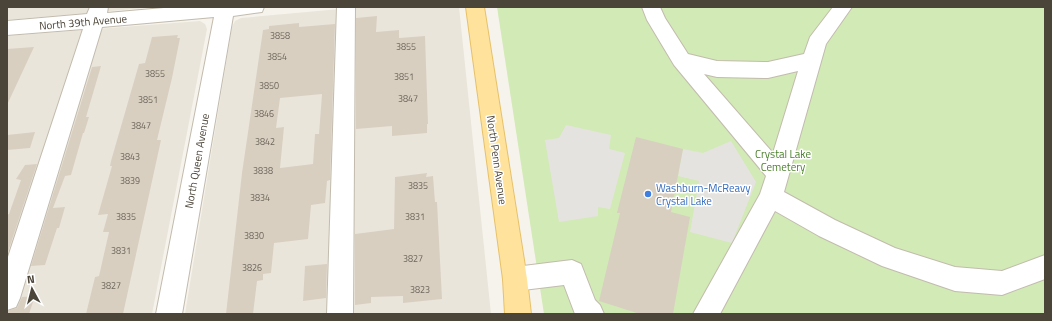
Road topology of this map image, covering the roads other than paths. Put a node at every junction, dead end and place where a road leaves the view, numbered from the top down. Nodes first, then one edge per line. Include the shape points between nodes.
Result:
1 (255, 7) edge
2 (346, 7) edge
3 (474, 7) edge
4 (651, 7) edge
5 (843, 7) edge
6 (224, 8) edge
7 (96, 14) edge
8 (7, 28) edge
9 (681, 60) junction
10 (812, 60) junction
11 (778, 174) junction
12 (771, 197) junction
13 (1045, 267) edge
14 (515, 279) junction
15 (7, 298) edge
16 (169, 314) edge
17 (340, 314) edge
18 (518, 314) edge
19 (591, 314) edge
20 (706, 314) edge

1 - 6 street, North 39th Avenue
2 - 17 street
3 - 14 main road, North Penn Avenue
4 - 9 street via 656,20
5 - 10 street via 817,42
6 - 7 street, North 39th Avenue
6 - 16 street, North Queen Avenue
7 - 8 street, North 39th Avenue
7 - 15 street
9 - 10 street via 717,69 768,70
9 - 11 street
10 - 11 street
11 - 12 street
12 - 13 street via 827,228 891,258 955,279 1002,283
12 - 20 street
14 - 18 main road, North Penn Avenue
14 - 19 street via 572,272 585,308

